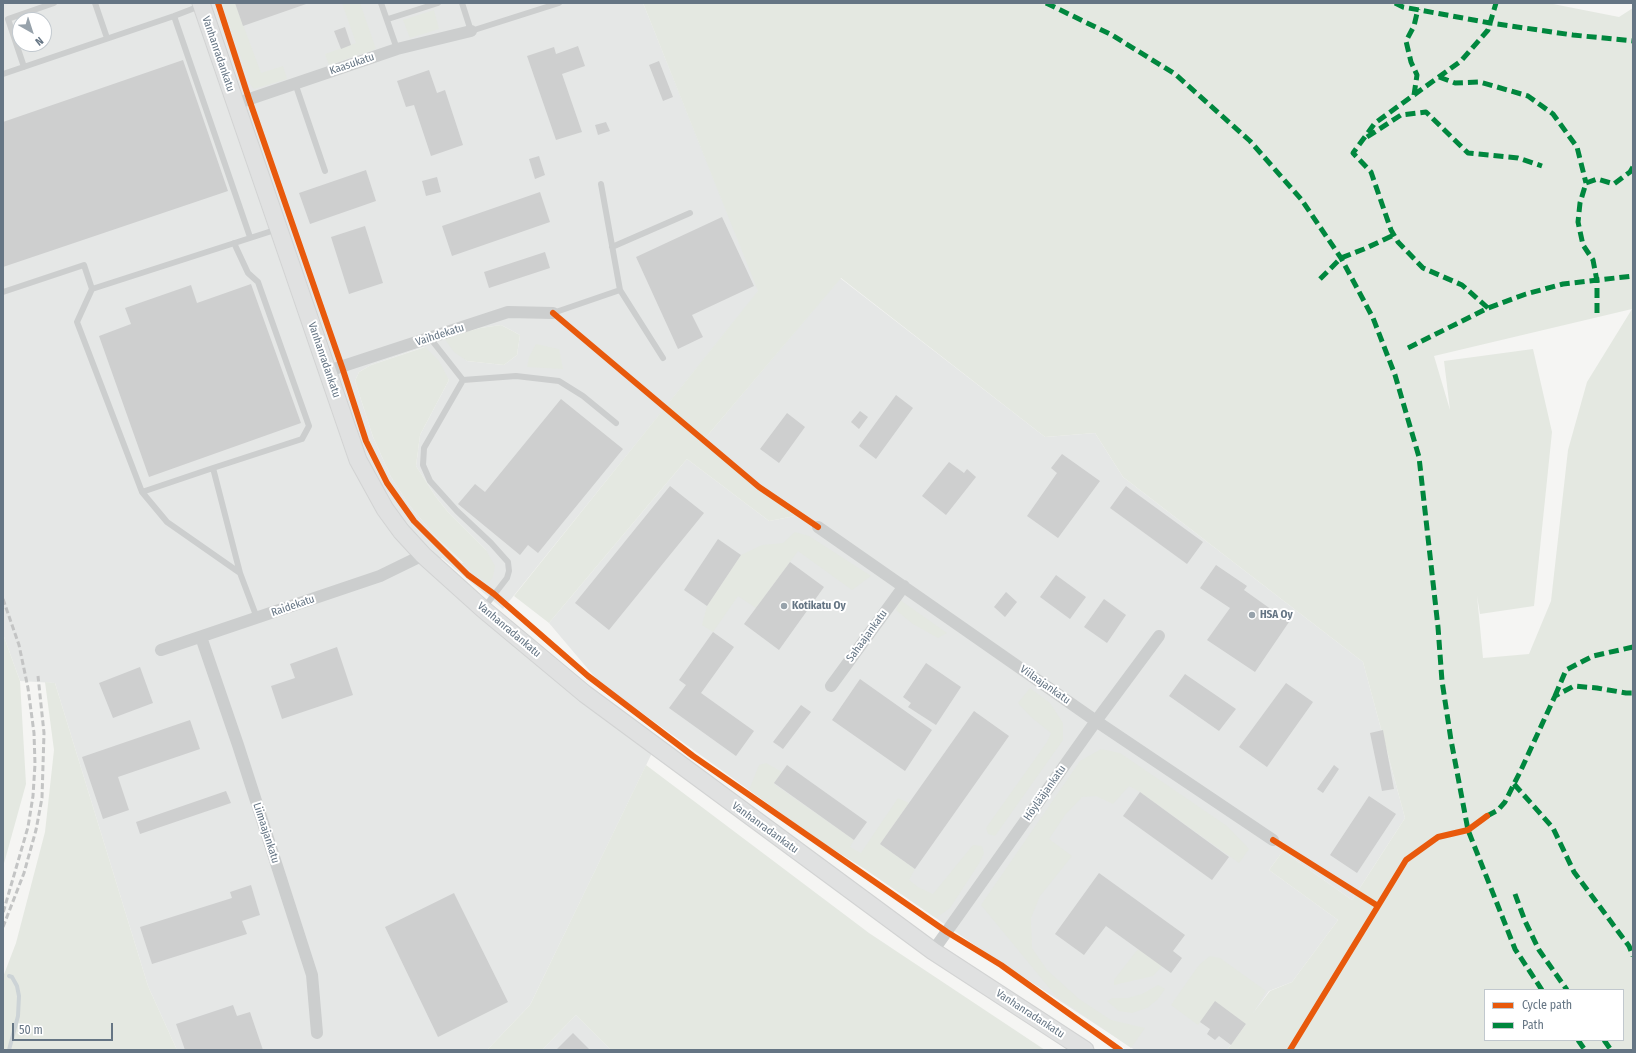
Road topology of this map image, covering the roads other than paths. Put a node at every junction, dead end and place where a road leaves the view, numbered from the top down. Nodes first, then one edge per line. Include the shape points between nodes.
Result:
1 (54, 3) edge
2 (95, 3) edge
3 (382, 3) edge
4 (438, 3) edge
5 (462, 3) edge
6 (559, 3) edge
7 (202, 4) edge
8 (174, 16) junction
9 (388, 19) junction
10 (471, 31) junction
11 (106, 38) junction
12 (397, 49) junction
13 (24, 67) junction
14 (3, 74) edge
15 (295, 83) junction
16 (235, 104) junction
17 (325, 171) dead end
18 (601, 184) dead end
19 (690, 213) dead end
20 (278, 229) junction
21 (250, 237) junction
22 (234, 243) junction
23 (612, 247) junction
24 (92, 290) junction
25 (620, 290) junction
26 (3, 292) edge
27 (553, 312) joint
28 (430, 338) junction
29 (663, 358) dead end
30 (328, 371) junction
31 (464, 380) junction
32 (616, 423) dead end
33 (213, 468) junction
34 (142, 492) junction
35 (818, 527) dead end
36 (423, 555) junction
37 (240, 573) junction
38 (904, 586) junction
39 (483, 608) junction
40 (257, 618) junction
41 (1159, 636) dead end
42 (200, 637) junction
43 (161, 650) dead end
44 (831, 686) dead end
45 (1096, 721) junction
46 (1273, 840) dead end
47 (934, 951) junction
48 (317, 1033) dead end
49 (1085, 1050) edge

1 - 13 lane via 8,19
2 - 11 lane
3 - 9 lane
4 - 9 lane
5 - 10 lane
6 - 10 lane
7 - 8 lane
7 - 16 street, Vanhanradankatu
8 - 11 lane
8 - 21 lane
9 - 12 lane
10 - 12 street, Kaasukatu
11 - 13 lane
12 - 15 street, Kaasukatu
13 - 14 lane
15 - 16 street, Kaasukatu
15 - 17 lane
16 - 20 street, Vanhanradankatu
18 - 23 lane
19 - 23 lane
20 - 21 lane
20 - 30 street, Vanhanradankatu
21 - 22 lane
22 - 24 lane
22 - 33 lane via 248,274 258,282 309,426 302,439
23 - 25 lane
24 - 26 lane via 84,265
24 - 34 lane via 77,322
25 - 27 lane
25 - 29 lane
27 - 28 street, Vaihdekatu via 508,312
28 - 30 street, Vaihdekatu
28 - 31 lane
30 - 36 street, Vanhanradankatu via 358,460 385,509 401,532
31 - 32 lane via 516,376 559,382 583,396
31 - 39 lane via 424,448 423,465 430,481 508,562 507,578
33 - 34 lane
33 - 37 lane
34 - 37 lane via 167,522
35 - 38 street, Viilaajankatu
36 - 39 street, Vanhanradankatu
36 - 40 street, Raidekatu via 380,576
37 - 40 lane
38 - 44 street, Sahaajankatu
38 - 45 street, Viilaajankatu
39 - 47 street, Vanhanradankatu via 585,694
40 - 42 street, Raidekatu
41 - 45 street, Höylääjankatu
42 - 43 street, Raidekatu
42 - 48 street, Liimaajankatu via 238,745 312,975
45 - 46 street, Viilaajankatu
45 - 47 street, Höylääjankatu
47 - 49 street, Vanhanradankatu

